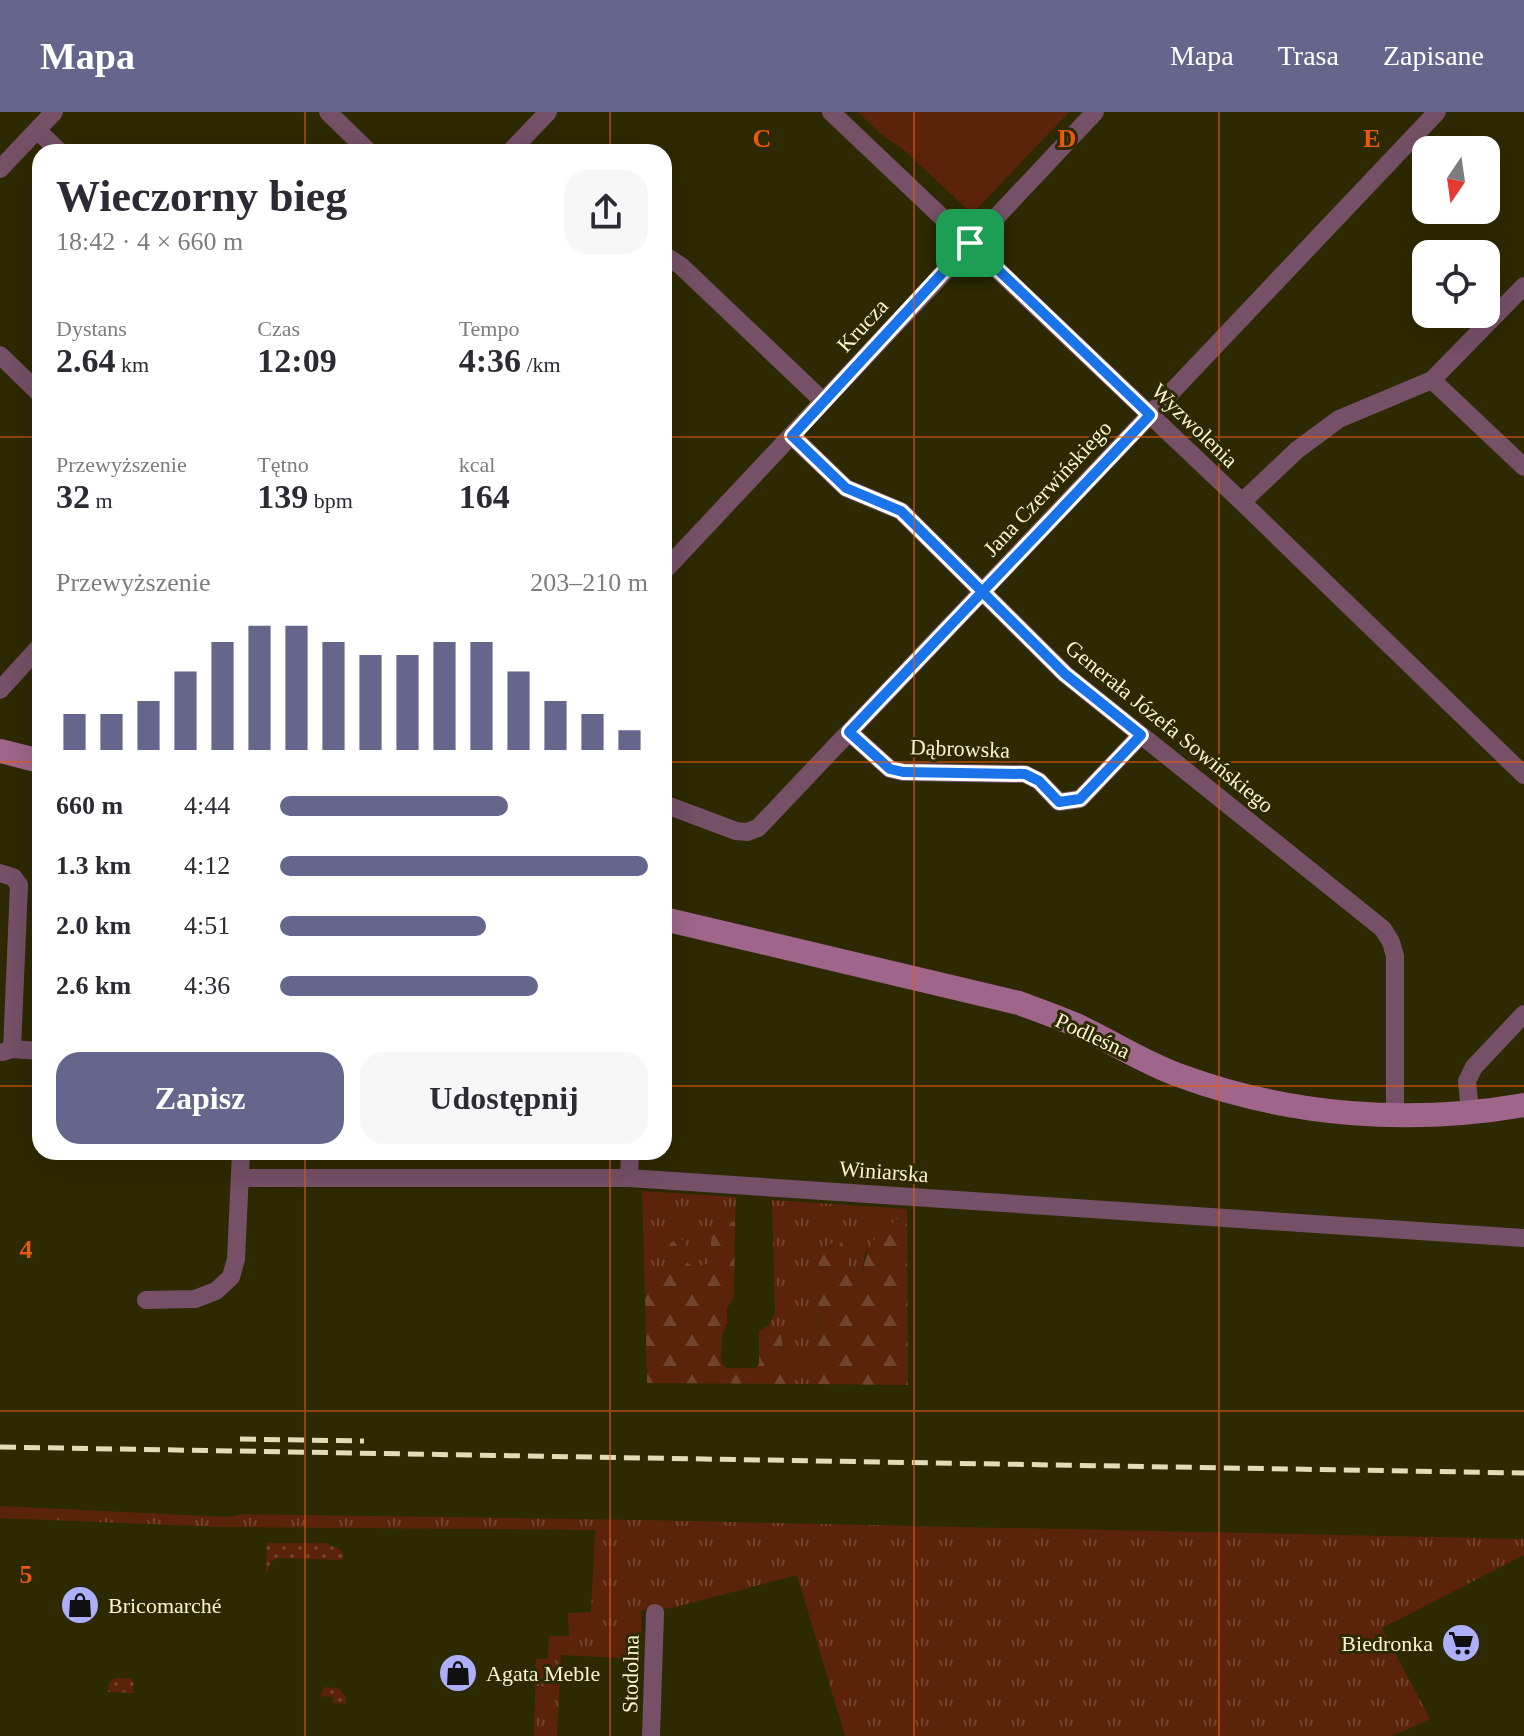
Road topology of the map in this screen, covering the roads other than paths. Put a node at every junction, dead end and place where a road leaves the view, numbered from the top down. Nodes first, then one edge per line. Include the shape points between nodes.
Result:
1 (54, 112) edge
2 (328, 112) edge
3 (548, 112) edge
4 (831, 112) edge
5 (1095, 112) edge
6 (1437, 112) edge
7 (37, 130) junction
8 (52, 144) edge
9 (361, 144) edge
10 (518, 144) edge
11 (0, 169) edge
12 (970, 243) junction
13 (672, 260) edge
14 (1524, 286) edge
15 (0, 355) edge
16 (1432, 380) junction
17 (32, 386) edge
18 (823, 401) junction
19 (1150, 415) junction
20 (792, 436) junction
21 (1524, 467) edge
22 (1242, 502) junction
23 (672, 558) edge
24 (981, 593) junction
25 (32, 655) edge
26 (0, 690) edge
27 (849, 732) junction
28 (1141, 735) junction
29 (0, 751) edge
30 (32, 759) edge
31 (1524, 775) edge
32 (672, 807) edge
33 (0, 873) edge
34 (672, 921) edge
35 (1524, 1014) edge
36 (6, 1051) edge
37 (32, 1051) edge
38 (1524, 1105) edge
39 (1470, 1112) junction
40 (1395, 1115) junction
41 (241, 1160) edge
42 (630, 1160) edge
43 (240, 1178) junction
44 (629, 1178) junction
45 (1524, 1238) edge
46 (146, 1300) dead end
47 (655, 1613) dead end
48 (651, 1736) edge

1 - 7 street
2 - 9 street
3 - 10 street
4 - 12 street, Wyzwolenia
5 - 12 street, Krucza
6 - 19 street, Jana Czerwińskiego
7 - 8 street
7 - 11 street
12 - 18 street, Krucza
12 - 19 street, Wyzwolenia
13 - 18 street
14 - 16 street
15 - 17 street
16 - 21 street
16 - 22 street via 1339,419
18 - 20 street, Krucza
19 - 22 street, Wyzwolenia
19 - 24 street, Jana Czerwińskiego
20 - 23 street, Krucza
20 - 24 street, Generała Józefa Sowińskiego via 846,488 901,511
22 - 31 street, Wyzwolenia
24 - 27 street, Jana Czerwińskiego
24 - 28 street, Generała Józefa Sowińskiego via 1065,674
25 - 26 street
27 - 28 street, Dąbrowska via 890,769 1025,774 1059,802 1080,799
27 - 32 street, Jana Czerwińskiego via 758,828 736,831
28 - 40 street, Generała Józefa Sowińskiego via 1383,929 1395,956
29 - 30 street
33 - 36 street via 19,885
34 - 40 street, Podleśna via 1019,1003 1075,1024 1177,1075 1245,1097 1310,1110
35 - 39 street via 1474,1067 1467,1081
36 - 37 street
38 - 39 street, Podleśna
39 - 40 street, Podleśna
41 - 43 street
42 - 44 street
43 - 44 street, Winiarska
43 - 46 street via 231,1277 216,1291 195,1299
44 - 45 street, Winiarska
47 - 48 street, Stodolna

